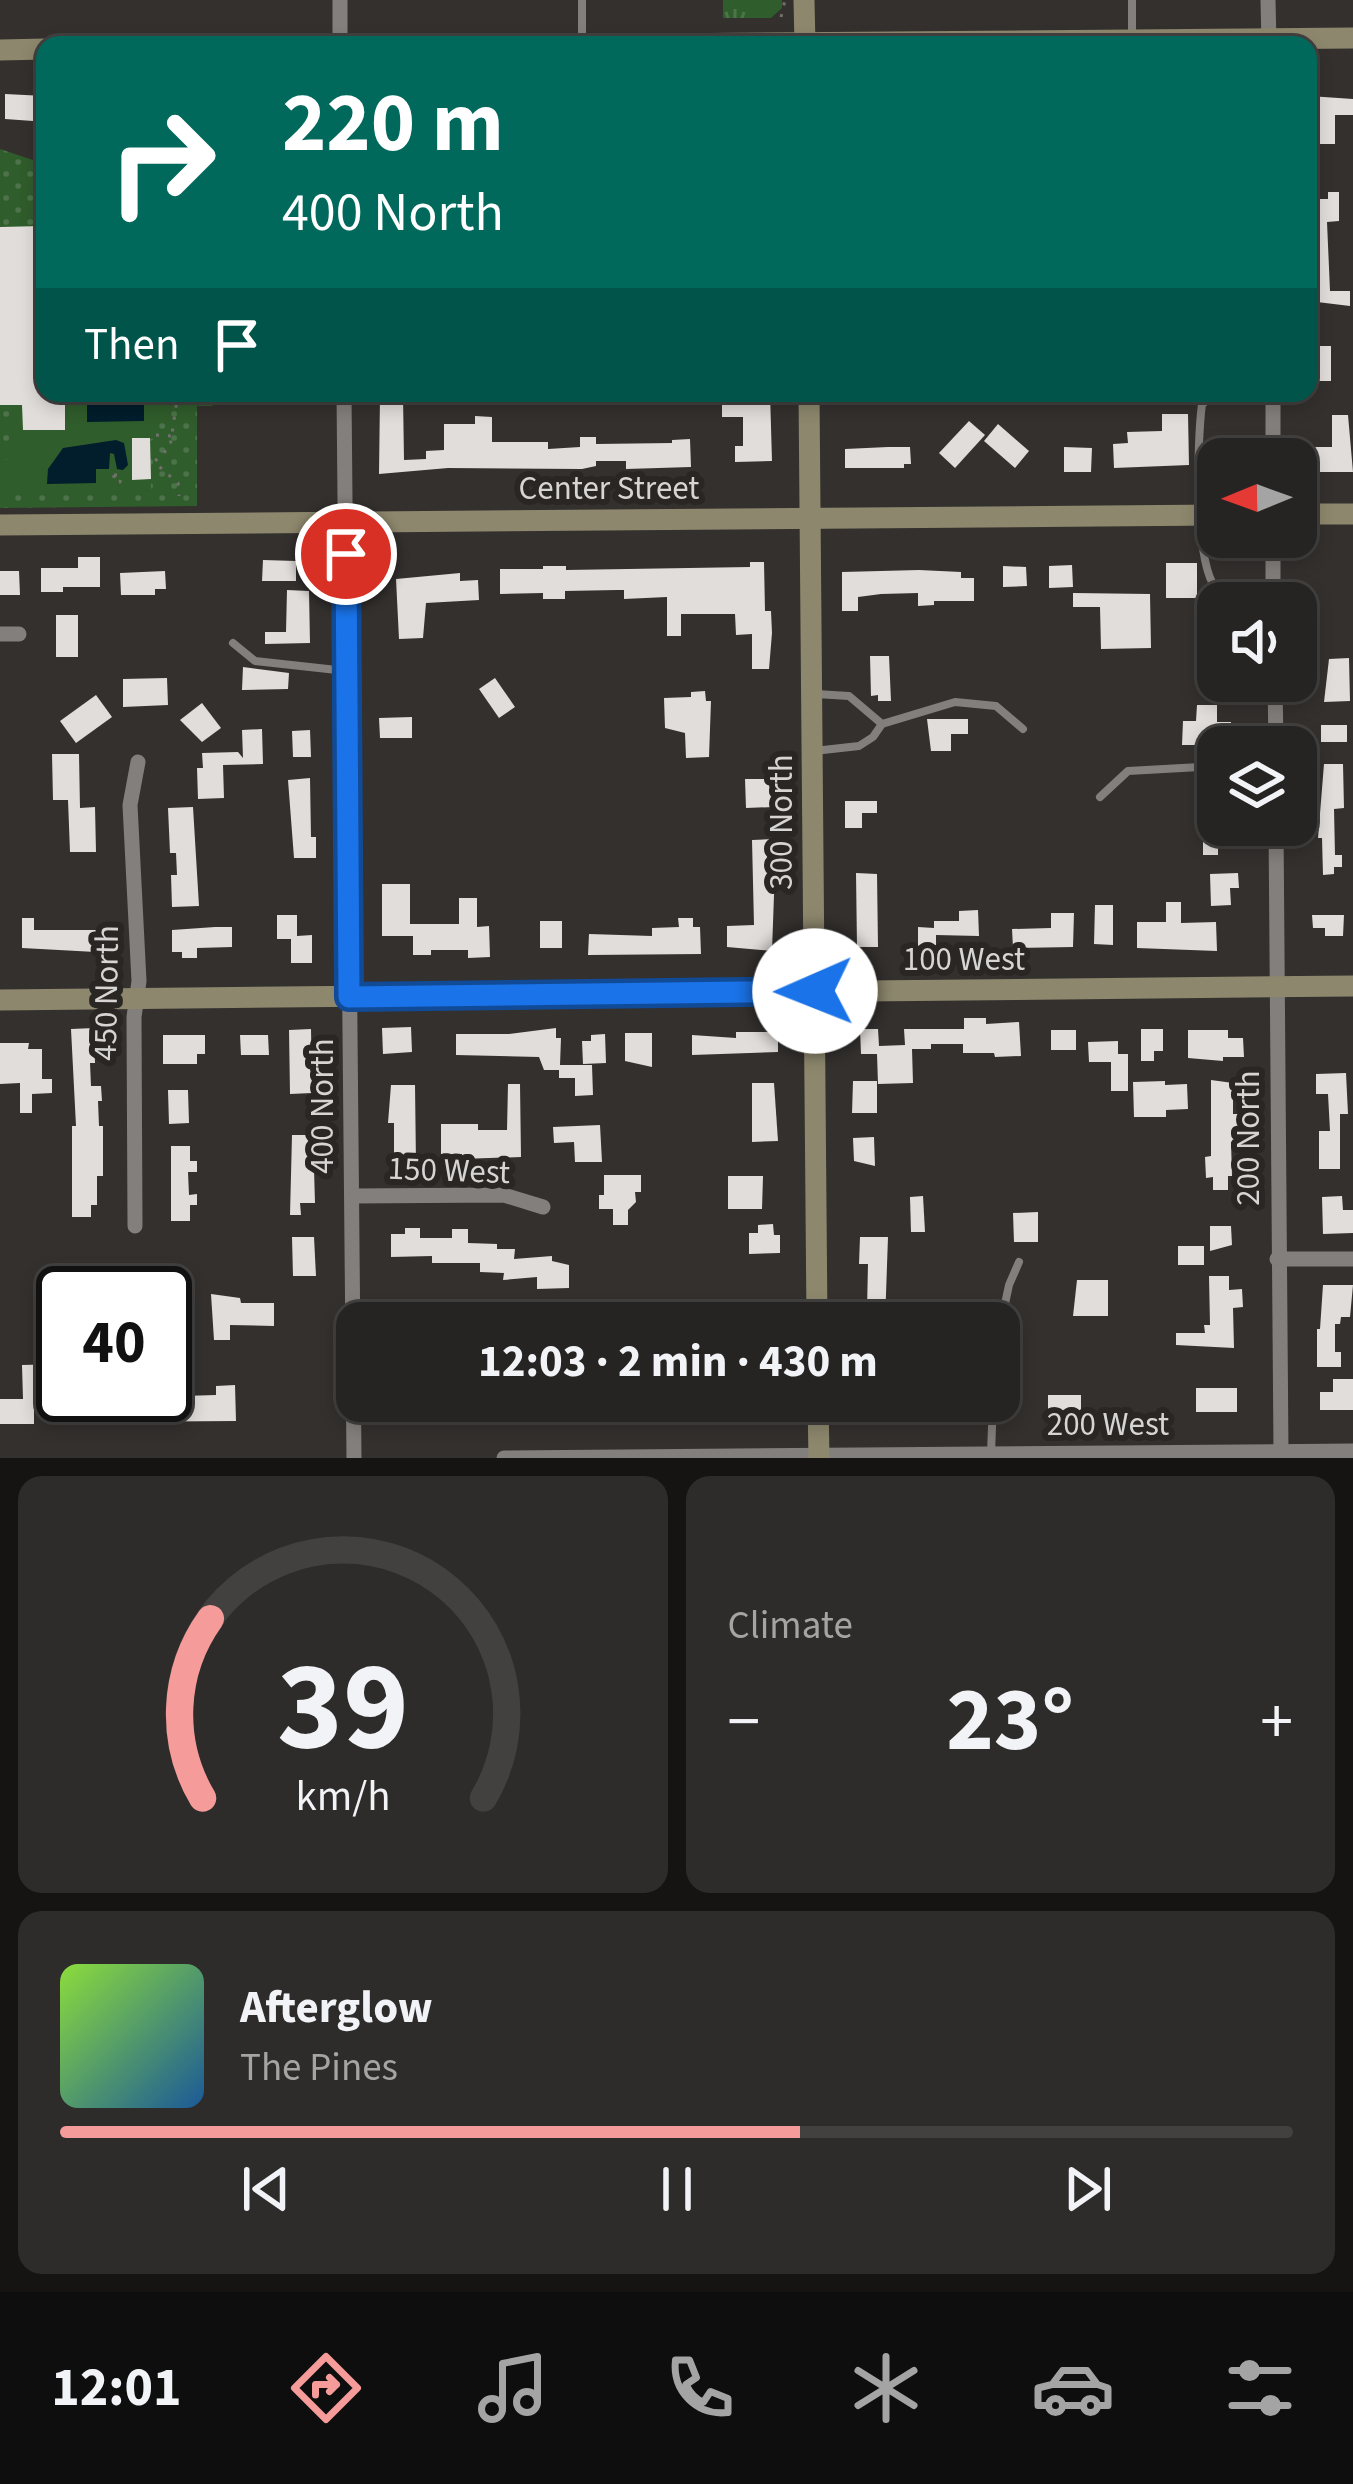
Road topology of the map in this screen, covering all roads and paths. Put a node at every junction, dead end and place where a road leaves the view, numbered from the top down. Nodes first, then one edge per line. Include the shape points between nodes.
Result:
1 (340, 0) edge
2 (582, 0) edge
3 (784, 0) edge
4 (804, 0) edge
5 (1132, 0) edge
6 (1268, 0) edge
7 (781, 17) dead end
8 (340, 36) edge
9 (581, 36) edge
10 (805, 36) edge
11 (1132, 36) edge
12 (1269, 36) edge
13 (1353, 38) edge
14 (1317, 40) edge
15 (36, 49) edge
16 (0, 50) edge
17 (177, 402) edge
18 (344, 402) edge
19 (809, 402) edge
20 (1205, 402) edge
21 (1273, 402) edge
22 (156, 436) dead end
23 (172, 436) junction
24 (1204, 438) edge
25 (1273, 438) edge
26 (178, 496) dead end
27 (1317, 514) edge
28 (1353, 514) edge
29 (1197, 515) edge
30 (811, 518) junction
31 (346, 523) junction
32 (0, 525) edge
33 (0, 634) edge
34 (20, 634) dead end
35 (233, 643) dead end
36 (347, 672) junction
37 (812, 694) junction
38 (882, 724) junction
39 (1023, 729) dead end
40 (813, 751) junction
41 (138, 762) dead end
42 (1197, 767) edge
43 (1100, 797) dead end
44 (1276, 846) edge
45 (1353, 986) edge
46 (1276, 988) junction
47 (815, 991) junction
48 (349, 997) junction
49 (137, 999) junction
50 (0, 1000) edge
51 (352, 1196) junction
52 (543, 1207) dead end
53 (135, 1226) dead end
54 (1277, 1259) junction
55 (1353, 1259) edge
56 (1019, 1262) dead end
57 (817, 1302) edge
58 (1005, 1302) edge
59 (818, 1422) edge
60 (992, 1422) edge
61 (1353, 1451) edge
62 (991, 1454) junction
63 (1291, 1454) edge
64 (1232, 1455) edge
65 (819, 1457) edge
66 (354, 1458) edge
67 (504, 1458) edge

1 - 8 street
2 - 9 lane
3 - 7 path
4 - 10 street
5 - 11 lane
6 - 12 street
13 - 14 street
15 - 16 street
17 - 23 path
18 - 31 street, 400 North
19 - 30 street, 300 North
20 - 24 lane
21 - 25 street
22 - 23 path
23 - 26 path via 154,462 178,483
27 - 28 street
29 - 30 street, Center Street
30 - 31 street, Center Street
30 - 37 street, 300 North
31 - 32 street, Center Street
31 - 36 street, 400 North
33 - 34 street
35 - 36 lane via 254,661
36 - 48 street, 400 North
37 - 38 lane via 849,696
37 - 40 street, 300 North
38 - 39 lane via 955,702 996,706
38 - 40 lane via 859,746
40 - 47 street, 300 North
41 - 49 street, 450 North via 130,805
42 - 43 lane via 1128,771
44 - 46 street, 200 North
45 - 46 street, 100 West
46 - 47 street, 100 West
46 - 54 street, 200 North
47 - 48 street, 100 West
47 - 57 street, 300 North
48 - 49 street, 100 West
48 - 51 street, 400 North
49 - 50 street, 100 West
49 - 53 street, 450 North
51 - 52 street, 150 West via 504,1195
51 - 66 street, 400 North
54 - 55 street
54 - 63 street, 200 North
56 - 58 lane
59 - 65 street
60 - 62 lane
61 - 63 street, 200 West
62 - 64 street, 200 West
62 - 65 street, 200 West
63 - 64 street, 200 West
65 - 67 street, 200 West

